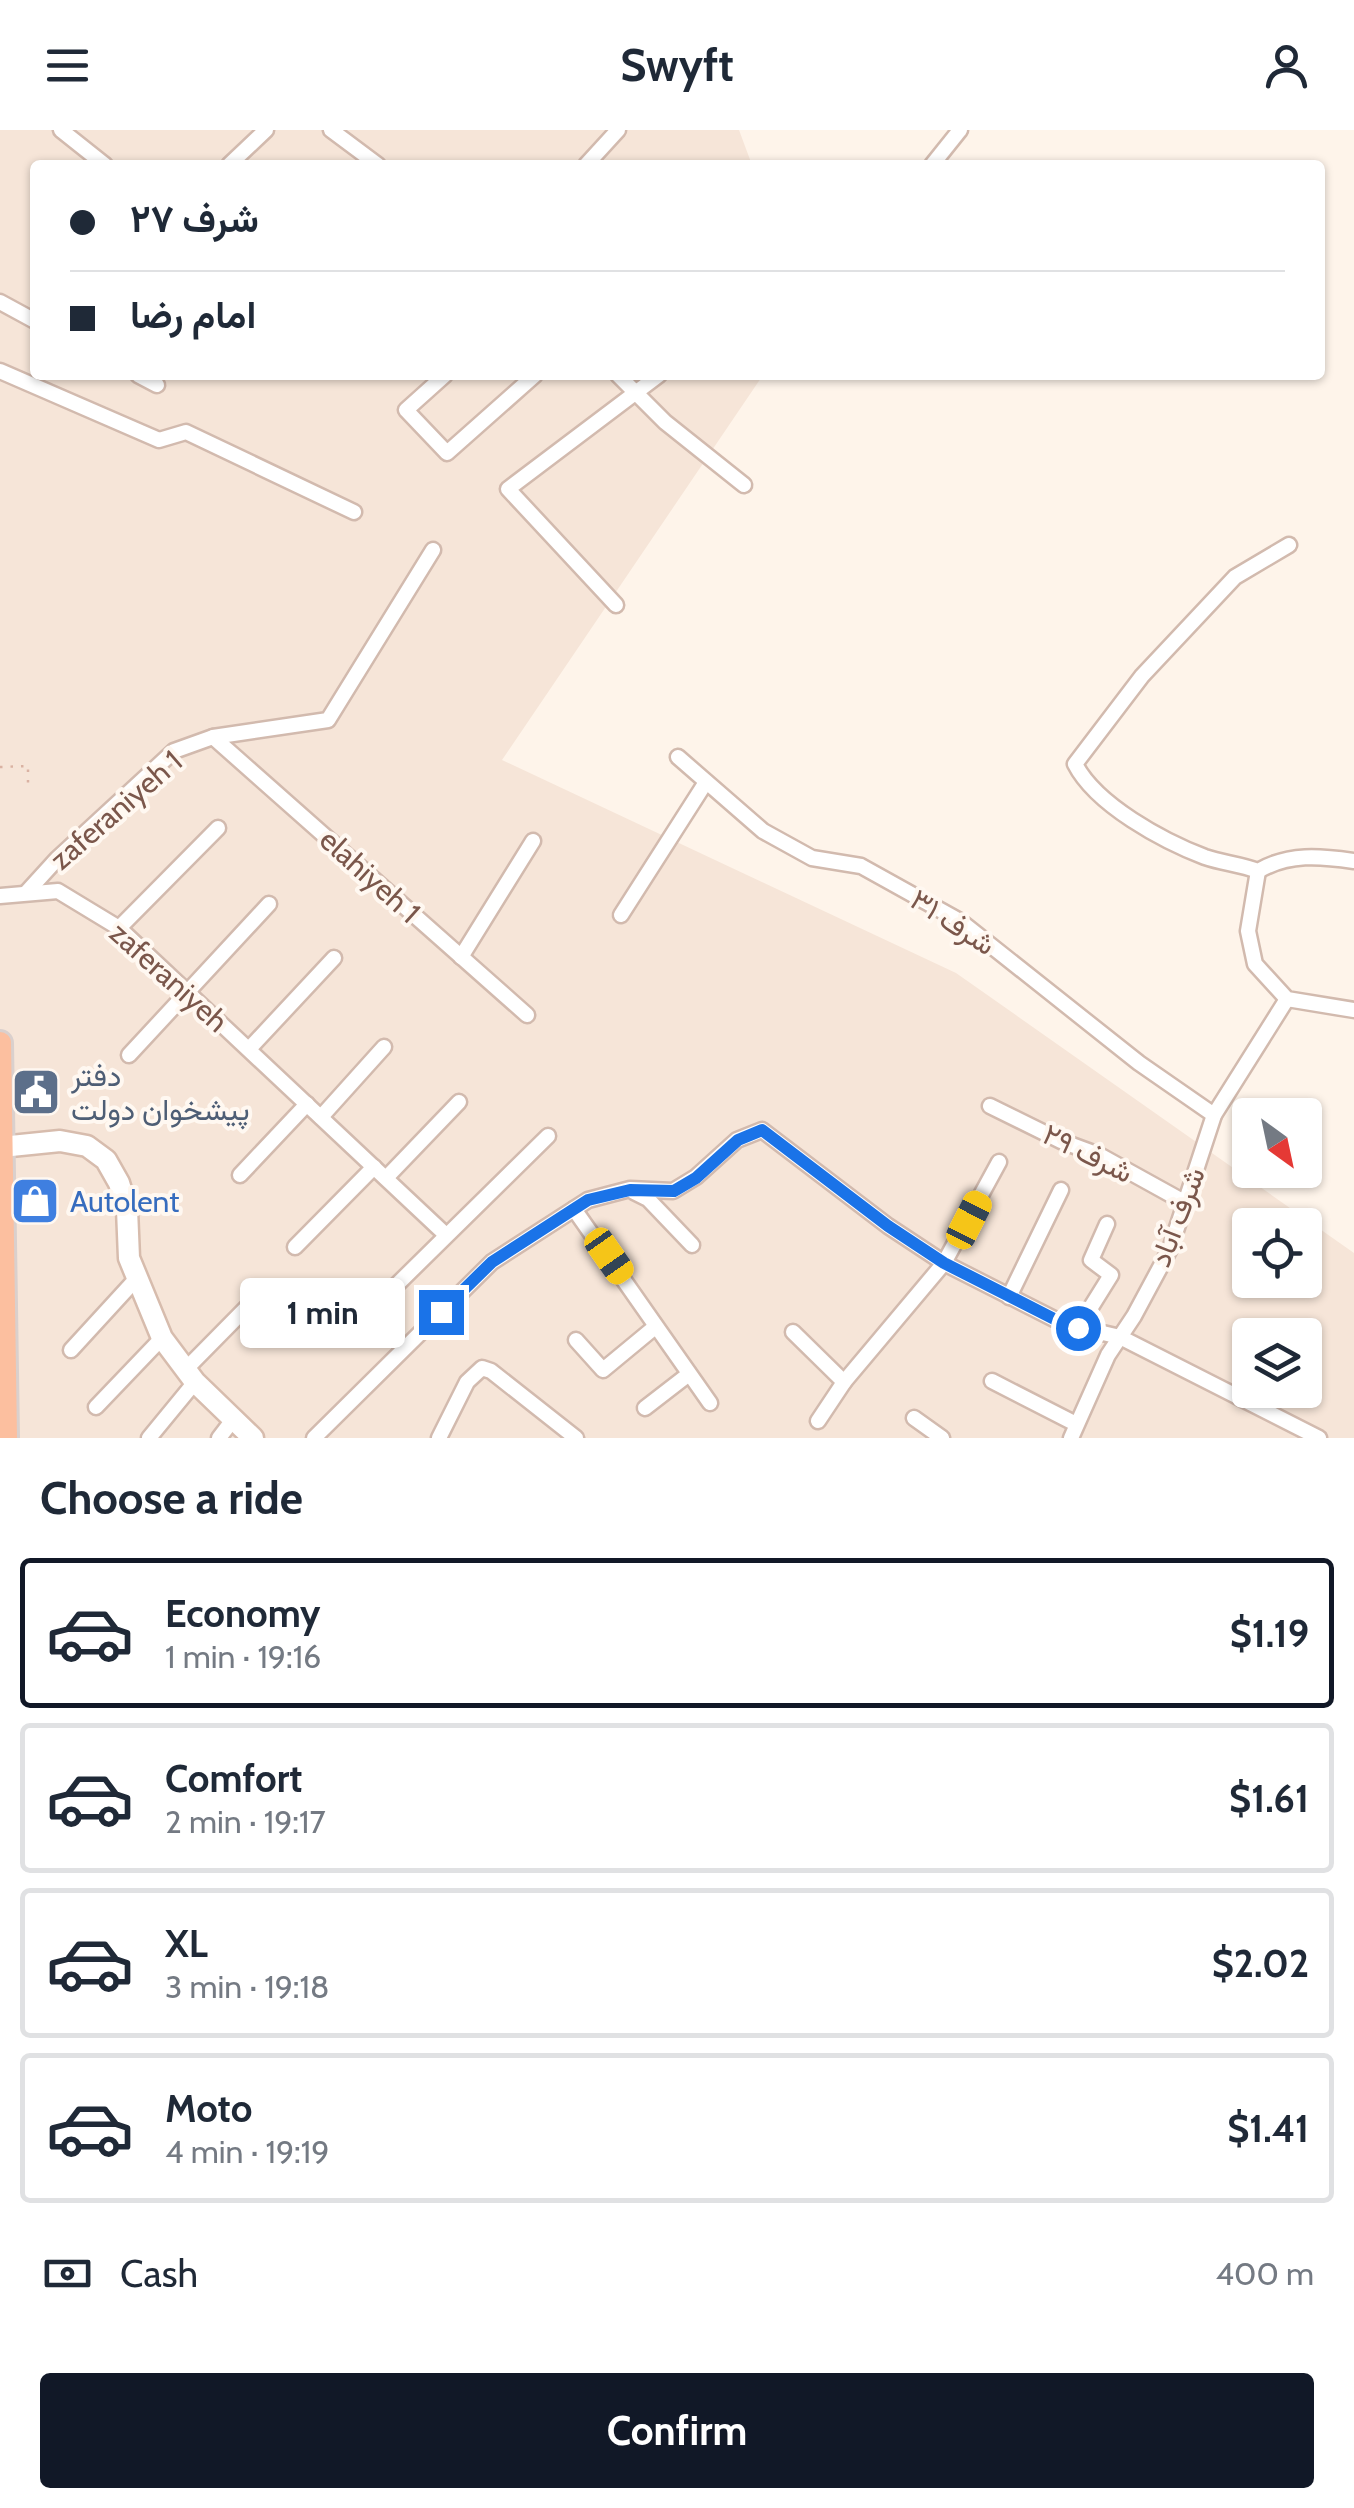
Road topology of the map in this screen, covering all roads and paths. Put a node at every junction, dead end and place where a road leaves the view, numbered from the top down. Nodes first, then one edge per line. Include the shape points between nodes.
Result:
1 (60, 130) edge
2 (266, 130) edge
3 (331, 130) edge
4 (618, 130) edge
5 (960, 130) edge
6 (99, 160) edge
7 (234, 160) edge
8 (371, 160) edge
9 (591, 160) edge
10 (936, 160) edge
11 (0, 302) edge
12 (30, 318) edge
13 (0, 371) edge
14 (148, 380) edge
15 (439, 380) edge
16 (529, 380) edge
17 (623, 380) edge
18 (653, 380) edge
19 (157, 385) dead end
20 (637, 394) junction
21 (744, 486) dead end
22 (354, 512) dead end
23 (1289, 545) dead end
24 (433, 550) dead end
25 (616, 606) dead end
26 (213, 737) junction
27 (678, 757) dead end
28 (0, 767) edge
29 (706, 782) junction
30 (28, 784) dead end
31 (218, 828) dead end
32 (533, 841) dead end
33 (1354, 861) edge
34 (1258, 871) junction
35 (26, 894) junction
36 (0, 896) edge
37 (270, 904) dead end
38 (621, 915) dead end
39 (119, 928) junction
40 (461, 956) junction
41 (334, 958) dead end
42 (186, 991) junction
43 (1287, 998) junction
44 (1354, 1010) edge
45 (527, 1014) dead end
46 (0, 1043) edge
47 (384, 1047) dead end
48 (249, 1049) junction
49 (129, 1055) dead end
50 (459, 1102) dead end
51 (307, 1104) junction
52 (990, 1106) dead end
53 (1214, 1116) junction
54 (321, 1117) junction
55 (548, 1136) dead end
56 (2, 1147) edge
57 (998, 1162) dead end
58 (380, 1173) junction
59 (240, 1175) dead end
60 (630, 1190) junction
61 (1061, 1190) dead end
62 (1184, 1202) junction
63 (574, 1210) junction
64 (1107, 1224) dead end
65 (446, 1236) junction
66 (692, 1244) dead end
67 (295, 1247) dead end
68 (944, 1263) junction
69 (137, 1278) junction
70 (262, 1293) dead end
71 (1009, 1297) junction
72 (363, 1318) dead end
73 (655, 1327) junction
74 (1078, 1328) junction
75 (793, 1332) dead end
76 (162, 1338) junction
77 (1120, 1338) junction
78 (576, 1340) dead end
79 (71, 1350) dead end
80 (689, 1374) junction
81 (191, 1376) junction
82 (992, 1381) dead end
83 (844, 1382) junction
84 (710, 1403) dead end
85 (96, 1406) dead end
86 (644, 1408) dead end
87 (914, 1418) dead end
88 (232, 1421) junction
89 (818, 1421) dead end
90 (1073, 1431) edge
91 (6, 1438) edge
92 (148, 1438) edge
93 (219, 1438) edge
94 (253, 1438) edge
95 (314, 1438) edge
96 (439, 1438) edge
97 (576, 1438) edge
98 (942, 1438) edge
99 (1319, 1438) edge

1 - 6 street
2 - 7 street
3 - 8 street
4 - 9 street
5 - 10 street
11 - 12 street
13 - 22 street via 159,440 186,432
14 - 19 street
15 - 16 street via 406,410 447,453
17 - 20 street
18 - 20 street
20 - 21 street
20 - 25 street via 508,489
23 - 34 street via 1235,577 1133,687 1075,764 1102,799 1142,824 1207,858
24 - 26 street, zaferaniyeh 1 via 328,720
26 - 35 street, zaferaniyeh 1 via 174,751
26 - 40 street, elahiyeh 1
27 - 29 street, شرف ۳۱
28 - 30 path via 28,766
29 - 38 street
29 - 53 street, شرف ۳۱ via 763,830 812,858 861,866 960,921
31 - 39 street
32 - 40 street
33 - 34 street via 1308,855
34 - 43 street via 1248,930 1255,964
35 - 36 street, zaferaniyeh
35 - 39 street, zaferaniyeh via 58,891
37 - 42 street
39 - 42 street, zaferaniyeh
40 - 45 street, elahiyeh 1
41 - 48 street
42 - 48 street, zaferaniyeh
42 - 49 street
43 - 44 street
43 - 53 street, شرف آباد
46 - 56 highway
47 - 54 street
48 - 51 street, zaferaniyeh
50 - 58 street
51 - 54 street, zaferaniyeh
51 - 59 street
52 - 62 street, شرف ۲۹ via 1099,1154
53 - 62 street, شرف آباد
54 - 58 street, zaferaniyeh
55 - 65 street
56 - 69 main road via 60,1141 87,1146 106,1160 127,1210 128,1258
56 - 91 highway
57 - 68 street
58 - 65 street, zaferaniyeh
58 - 67 street
60 - 63 street
60 - 66 street via 648,1199
60 - 68 street via 674,1191 738,1140 762,1130
61 - 71 street
62 - 77 street, شرف آباد via 1170,1249
63 - 73 street
63 - 95 street via 492,1262
64 - 74 street via 1090,1260 1112,1275
65 - 72 street
68 - 71 street
68 - 83 street
69 - 76 main road
69 - 79 street
70 - 81 street
71 - 74 street
73 - 78 street via 603,1370
73 - 80 street
74 - 77 street
75 - 83 street
76 - 81 main road
76 - 85 street
77 - 90 street, شرف آباد
77 - 99 street
80 - 84 street
80 - 86 street
81 - 88 main road
81 - 92 street
82 - 90 street
83 - 89 street
87 - 98 street
88 - 93 street
88 - 94 main road
96 - 97 street via 467,1382 482,1368

